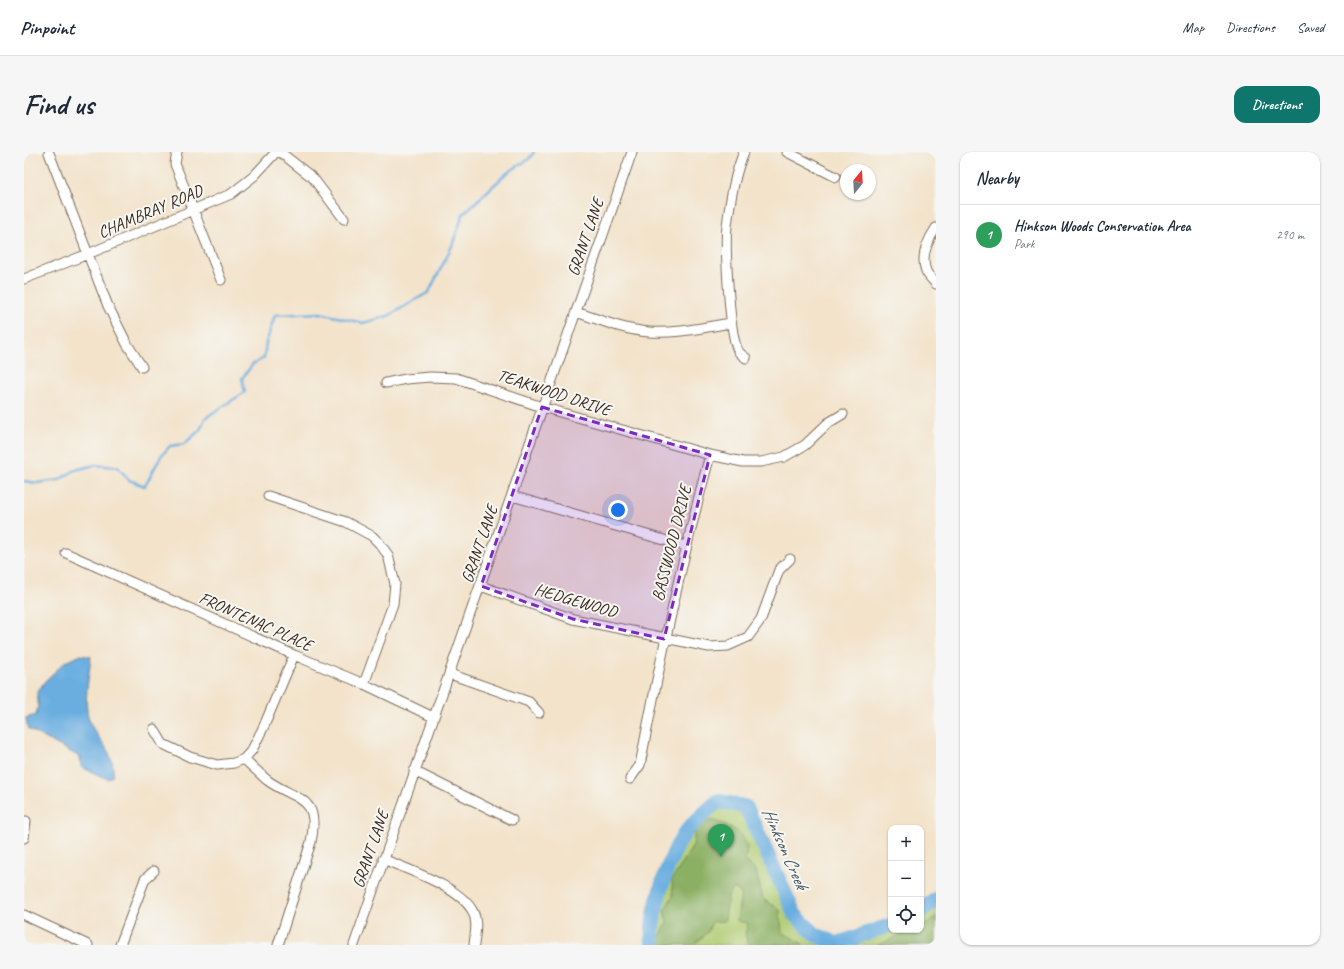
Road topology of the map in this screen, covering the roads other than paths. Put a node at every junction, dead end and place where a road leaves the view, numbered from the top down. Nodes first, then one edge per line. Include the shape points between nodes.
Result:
1 (177, 152) edge
2 (276, 152) edge
3 (280, 152) edge
4 (632, 152) edge
5 (744, 152) edge
6 (788, 152) edge
7 (48, 153) dead end
8 (836, 177) dead end
9 (193, 211) junction
10 (344, 219) dead end
11 (936, 228) edge
12 (88, 254) junction
13 (24, 279) edge
14 (221, 280) dead end
15 (936, 284) edge
16 (576, 312) junction
17 (731, 323) junction
18 (746, 358) dead end
19 (142, 367) dead end
20 (386, 384) dead end
21 (542, 407) junction
22 (843, 414) dead end
23 (710, 455) junction
24 (268, 496) dead end
25 (512, 496) junction
26 (685, 546) junction
27 (66, 553) dead end
28 (790, 559) dead end
29 (481, 586) junction
30 (664, 638) junction
31 (294, 655) junction
32 (450, 674) junction
33 (364, 684) junction
34 (539, 713) dead end
35 (433, 717) junction
36 (154, 729) dead end
37 (244, 759) junction
38 (414, 771) junction
39 (630, 779) dead end
40 (512, 820) dead end
41 (26, 821) dead end
42 (24, 838) edge
43 (384, 859) junction
44 (154, 871) dead end
45 (24, 915) edge
46 (88, 945) edge
47 (120, 945) edge
48 (278, 945) edge
49 (354, 945) edge
50 (474, 945) edge

1 - 9 street via 176,164
2 - 9 street, CHAMBRAY ROAD via 254,176 231,194
3 - 10 street via 313,178
4 - 16 street, GRANT LANE
5 - 17 street via 735,180 727,227
6 - 8 street
7 - 12 street
9 - 12 street, CHAMBRAY ROAD
9 - 14 street
11 - 15 street via 924,253 926,270
12 - 13 street, CHAMBRAY ROAD
12 - 19 street via 126,344
16 - 17 street via 618,326 650,332 691,330
16 - 21 street, GRANT LANE
17 - 18 street via 739,352
20 - 21 street, TEAKWOOD DRIVE via 406,379 456,378
21 - 23 street, TEAKWOOD DRIVE
21 - 25 street, GRANT LANE
22 - 23 street, TEAKWOOD DRIVE via 828,423 805,446 784,458 743,462
23 - 26 street, BASSWOOD DRIVE
24 - 33 street via 346,522 372,536 388,555 395,584 393,604
25 - 26 street
25 - 29 street, GRANT LANE
26 - 30 street, BASSWOOD DRIVE
27 - 31 street, FRONTENAC PLACE
28 - 30 street, HEDGEWOOD via 778,570 761,619 748,637 728,646 709,647
29 - 30 street, HEDGEWOOD via 573,619
29 - 32 street, GRANT LANE
30 - 39 street, BASSWOOD DRIVE via 640,765
31 - 33 street, FRONTENAC PLACE
31 - 37 street via 264,726 252,750
32 - 34 street via 529,702
32 - 35 street, GRANT LANE
33 - 35 street, FRONTENAC PLACE
35 - 38 street, GRANT LANE
36 - 37 street via 162,744 190,757 217,765
37 - 48 street via 268,780 304,800 313,813 311,842
38 - 40 street
38 - 43 street, GRANT LANE
41 - 42 street
43 - 49 street, GRANT LANE
43 - 50 street via 442,886 466,903 473,912 476,926
44 - 47 street via 145,879
45 - 46 street

